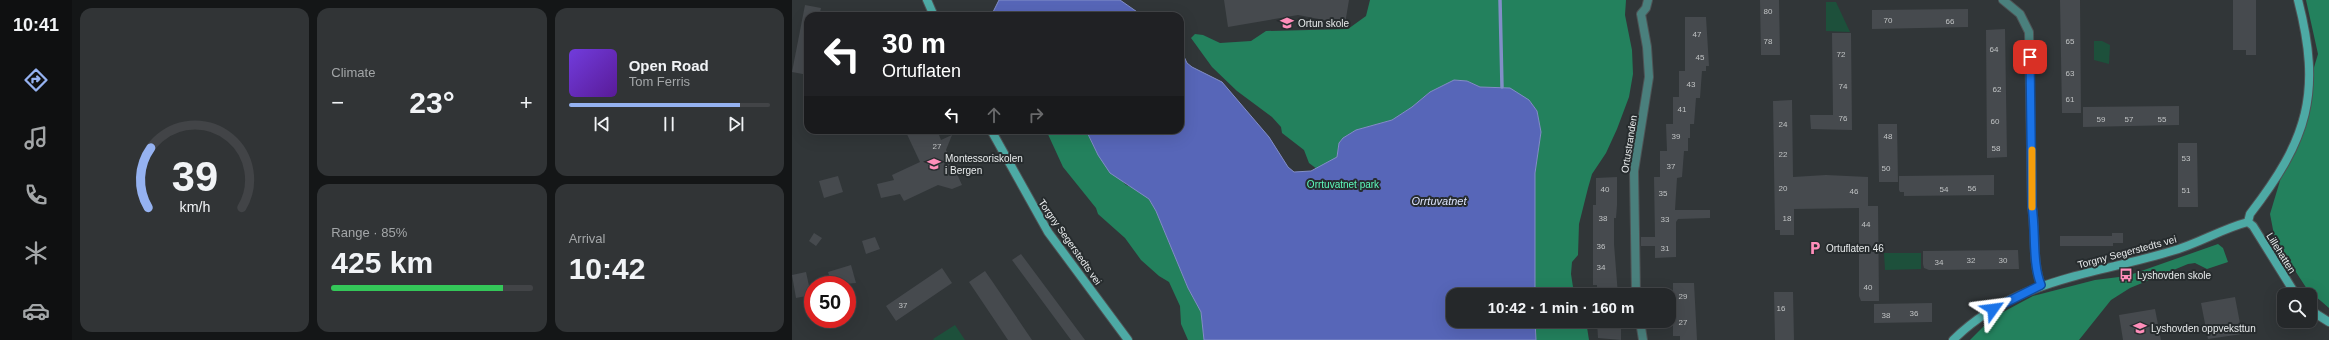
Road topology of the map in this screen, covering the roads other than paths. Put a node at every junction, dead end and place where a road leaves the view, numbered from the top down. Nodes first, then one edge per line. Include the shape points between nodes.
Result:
1 (927, 0) edge
2 (1648, 0) edge
3 (2003, 0) edge
4 (2298, 0) edge
5 (932, 12) edge
6 (993, 134) edge
7 (2248, 222) junction
8 (2041, 285) junction
9 (1636, 288) edge
10 (2292, 288) edge
11 (2317, 314) edge
12 (2329, 322) edge
13 (1641, 328) edge
14 (1128, 340) edge
15 (1643, 340) edge
16 (1953, 340) edge

1 - 5 main road
2 - 9 street, Ortustranden via 1641,14 1649,77 1634,171
3 - 8 street via 2020,14 2029,32 2032,206 2036,230 2036,272
4 - 7 main road via 2309,62 2309,92 2304,122 2289,158 2250,214
6 - 14 main road, Torgny Segerstedts vei via 1048,232
7 - 8 main road, Torgny Segerstedts vei via 2229,227 2171,252
7 - 10 main road, Lillehatten
8 - 16 main road, Torgny Segerstedts vei via 2017,295 1983,315
11 - 12 main road
13 - 15 street

